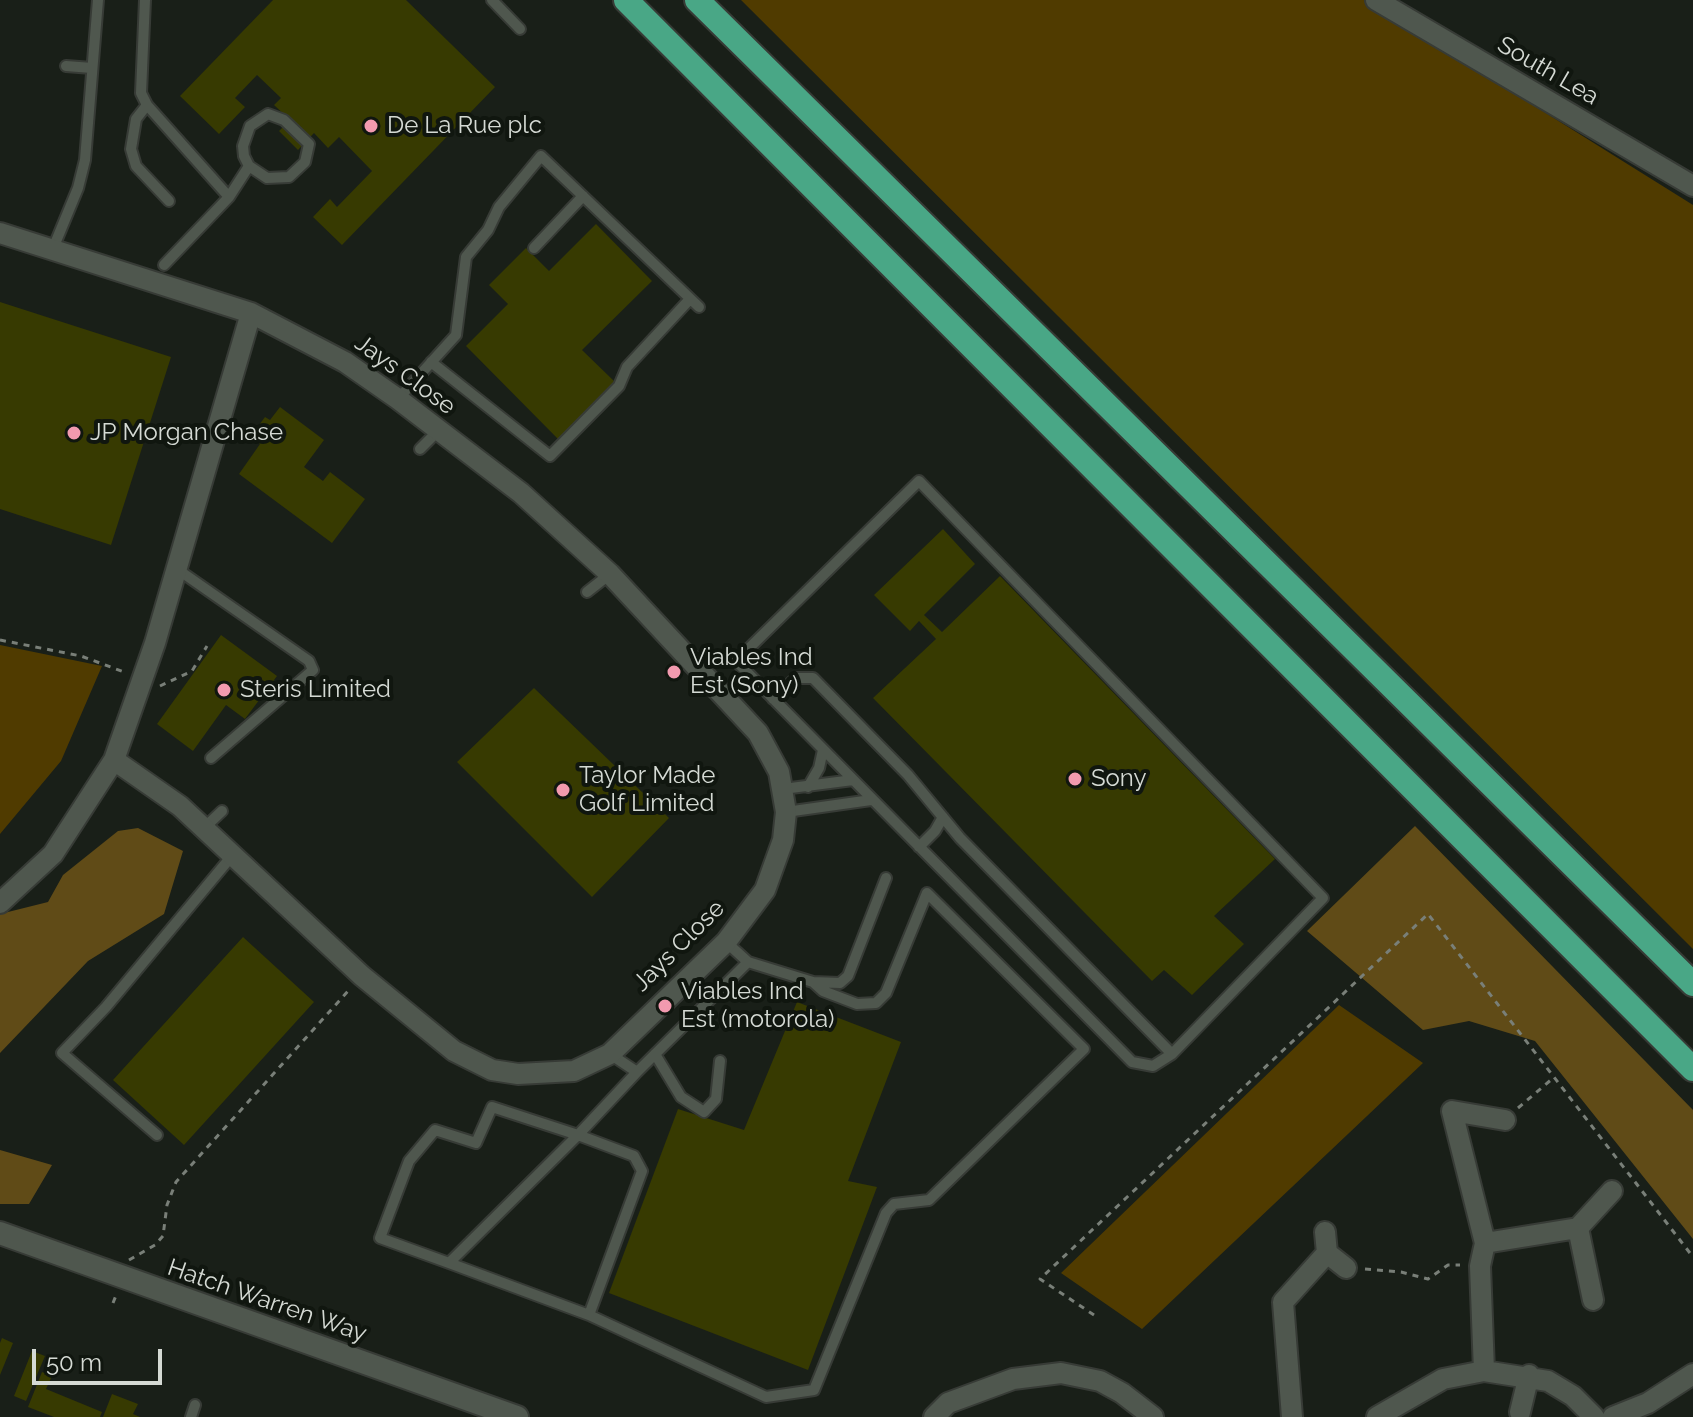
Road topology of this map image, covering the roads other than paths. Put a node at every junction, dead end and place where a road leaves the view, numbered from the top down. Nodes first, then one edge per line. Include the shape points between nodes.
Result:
1 (98, 0) edge
2 (145, 0) edge
3 (492, 0) edge
4 (626, 0) edge
5 (697, 0) edge
6 (1376, 0) edge
7 (520, 29) dead end
8 (66, 66) dead end
9 (92, 68) junction
10 (147, 105) junction
11 (249, 166) junction
12 (1693, 186) edge
13 (583, 196) junction
14 (229, 197) junction
15 (169, 201) dead end
16 (0, 233) edge
17 (534, 248) dead end
18 (52, 251) junction
19 (164, 265) dead end
20 (690, 299) junction
21 (699, 307) dead end
22 (251, 313) junction
23 (431, 362) junction
24 (398, 399) junction
25 (439, 430) junction
26 (420, 449) dead end
27 (177, 569) junction
28 (610, 574) junction
29 (587, 592) dead end
30 (773, 699) junction
31 (823, 750) junction
32 (211, 758) dead end
33 (114, 760) junction
34 (853, 780) junction
35 (808, 787) junction
36 (783, 789) junction
37 (871, 800) junction
38 (222, 811) dead end
39 (786, 812) junction
40 (943, 817) junction
41 (203, 829) junction
42 (919, 847) junction
43 (231, 857) junction
44 (886, 878) dead end
45 (0, 903) edge
46 (726, 942) junction
47 (748, 962) junction
48 (813, 982) junction
49 (1693, 984) edge
50 (610, 1054) junction
51 (655, 1054) junction
52 (1172, 1054) junction
53 (720, 1061) dead end
54 (1693, 1069) edge
55 (637, 1072) junction
56 (1505, 1120) road end
57 (581, 1131) junction
58 (157, 1135) dead end
59 (1612, 1191) dead end
60 (1578, 1228) junction
61 (1325, 1232) dead end
62 (0, 1233) edge
63 (1485, 1243) junction
64 (1327, 1253) junction
65 (449, 1263) junction
66 (1346, 1268) road end
67 (1593, 1300) dead end
68 (589, 1315) junction
69 (1484, 1371) junction
70 (1693, 1374) edge
71 (1529, 1375) junction
72 (195, 1405) dead end
73 (1408, 1408) edge
74 (1520, 1412) dead end
75 (191, 1417) edge
76 (517, 1417) edge
77 (934, 1417) edge
78 (1153, 1417) edge
79 (1292, 1417) edge
80 (1377, 1417) edge
81 (1594, 1417) edge
82 (1613, 1417) edge

1 - 9 lane
2 - 10 lane via 141,80
3 - 7 lane
4 - 54 highway
5 - 49 highway
6 - 12 street, South Lea
8 - 9 lane
9 - 18 lane via 85,160
10 - 14 lane
10 - 15 lane via 136,119 131,149 136,166
11 - 11 lane via 245,135 268,114 284,120 309,144 305,162 289,177 267,178
11 - 14 lane
13 - 17 lane
13 - 20 lane
13 - 23 lane via 541,156 466,257 456,335
14 - 19 lane
16 - 18 street, Jays Close
18 - 22 street, Jays Close
20 - 21 lane
20 - 23 lane via 627,367 619,386 550,456
22 - 24 street, Jays Close via 345,362
22 - 27 street
23 - 24 lane
24 - 25 street, Jays Close
25 - 26 lane
25 - 28 street, Jays Close via 521,493
27 - 32 lane via 309,661 313,670
27 - 33 street
28 - 29 lane
28 - 36 street, Jays Close via 758,733 772,754
30 - 31 lane
30 - 40 lane via 796,678 813,678
30 - 52 lane via 736,661 919,481 1323,898
31 - 34 lane
31 - 35 lane
33 - 41 street, Jays Close via 170,797
33 - 45 street via 53,854
34 - 35 lane
34 - 37 lane
35 - 36 lane
36 - 39 street, Jays Close
37 - 39 lane
37 - 42 lane
38 - 41 lane
39 - 46 street, Jays Close via 783,840 765,890
40 - 42 lane
40 - 52 lane
41 - 43 street, Jays Close
42 - 52 lane via 1132,1062 1153,1066
43 - 50 street, Jays Close via 362,976 471,1061 492,1070 547,1074 574,1071
43 - 58 lane via 62,1053
44 - 48 lane via 848,976 840,983
46 - 47 lane
46 - 50 street, Jays Close
47 - 48 lane
47 - 51 lane
48 - 68 lane via 857,1004 876,1003 886,993 927,893 1084,1049 929,1200 894,1204 886,1213 814,1390 766,1397
50 - 55 lane
51 - 53 lane via 681,1097 704,1112 716,1099
51 - 55 lane
55 - 57 lane
56 - 63 street via 1452,1111
57 - 65 lane
57 - 65 lane via 492,1107 476,1143 435,1130 409,1161 380,1238
57 - 68 lane via 634,1156 642,1171
59 - 60 street
60 - 63 street
60 - 67 street
61 - 64 street
62 - 76 street, Hatch Warren Way
63 - 69 street via 1480,1266
64 - 66 street
64 - 79 street via 1283,1302
65 - 68 lane
69 - 71 street
69 - 73 street via 1443,1379
70 - 82 street via 1648,1403
71 - 74 street
71 - 81 street via 1573,1396
72 - 75 lane
73 - 80 street
77 - 78 street via 948,1403 1039,1373 1100,1381

